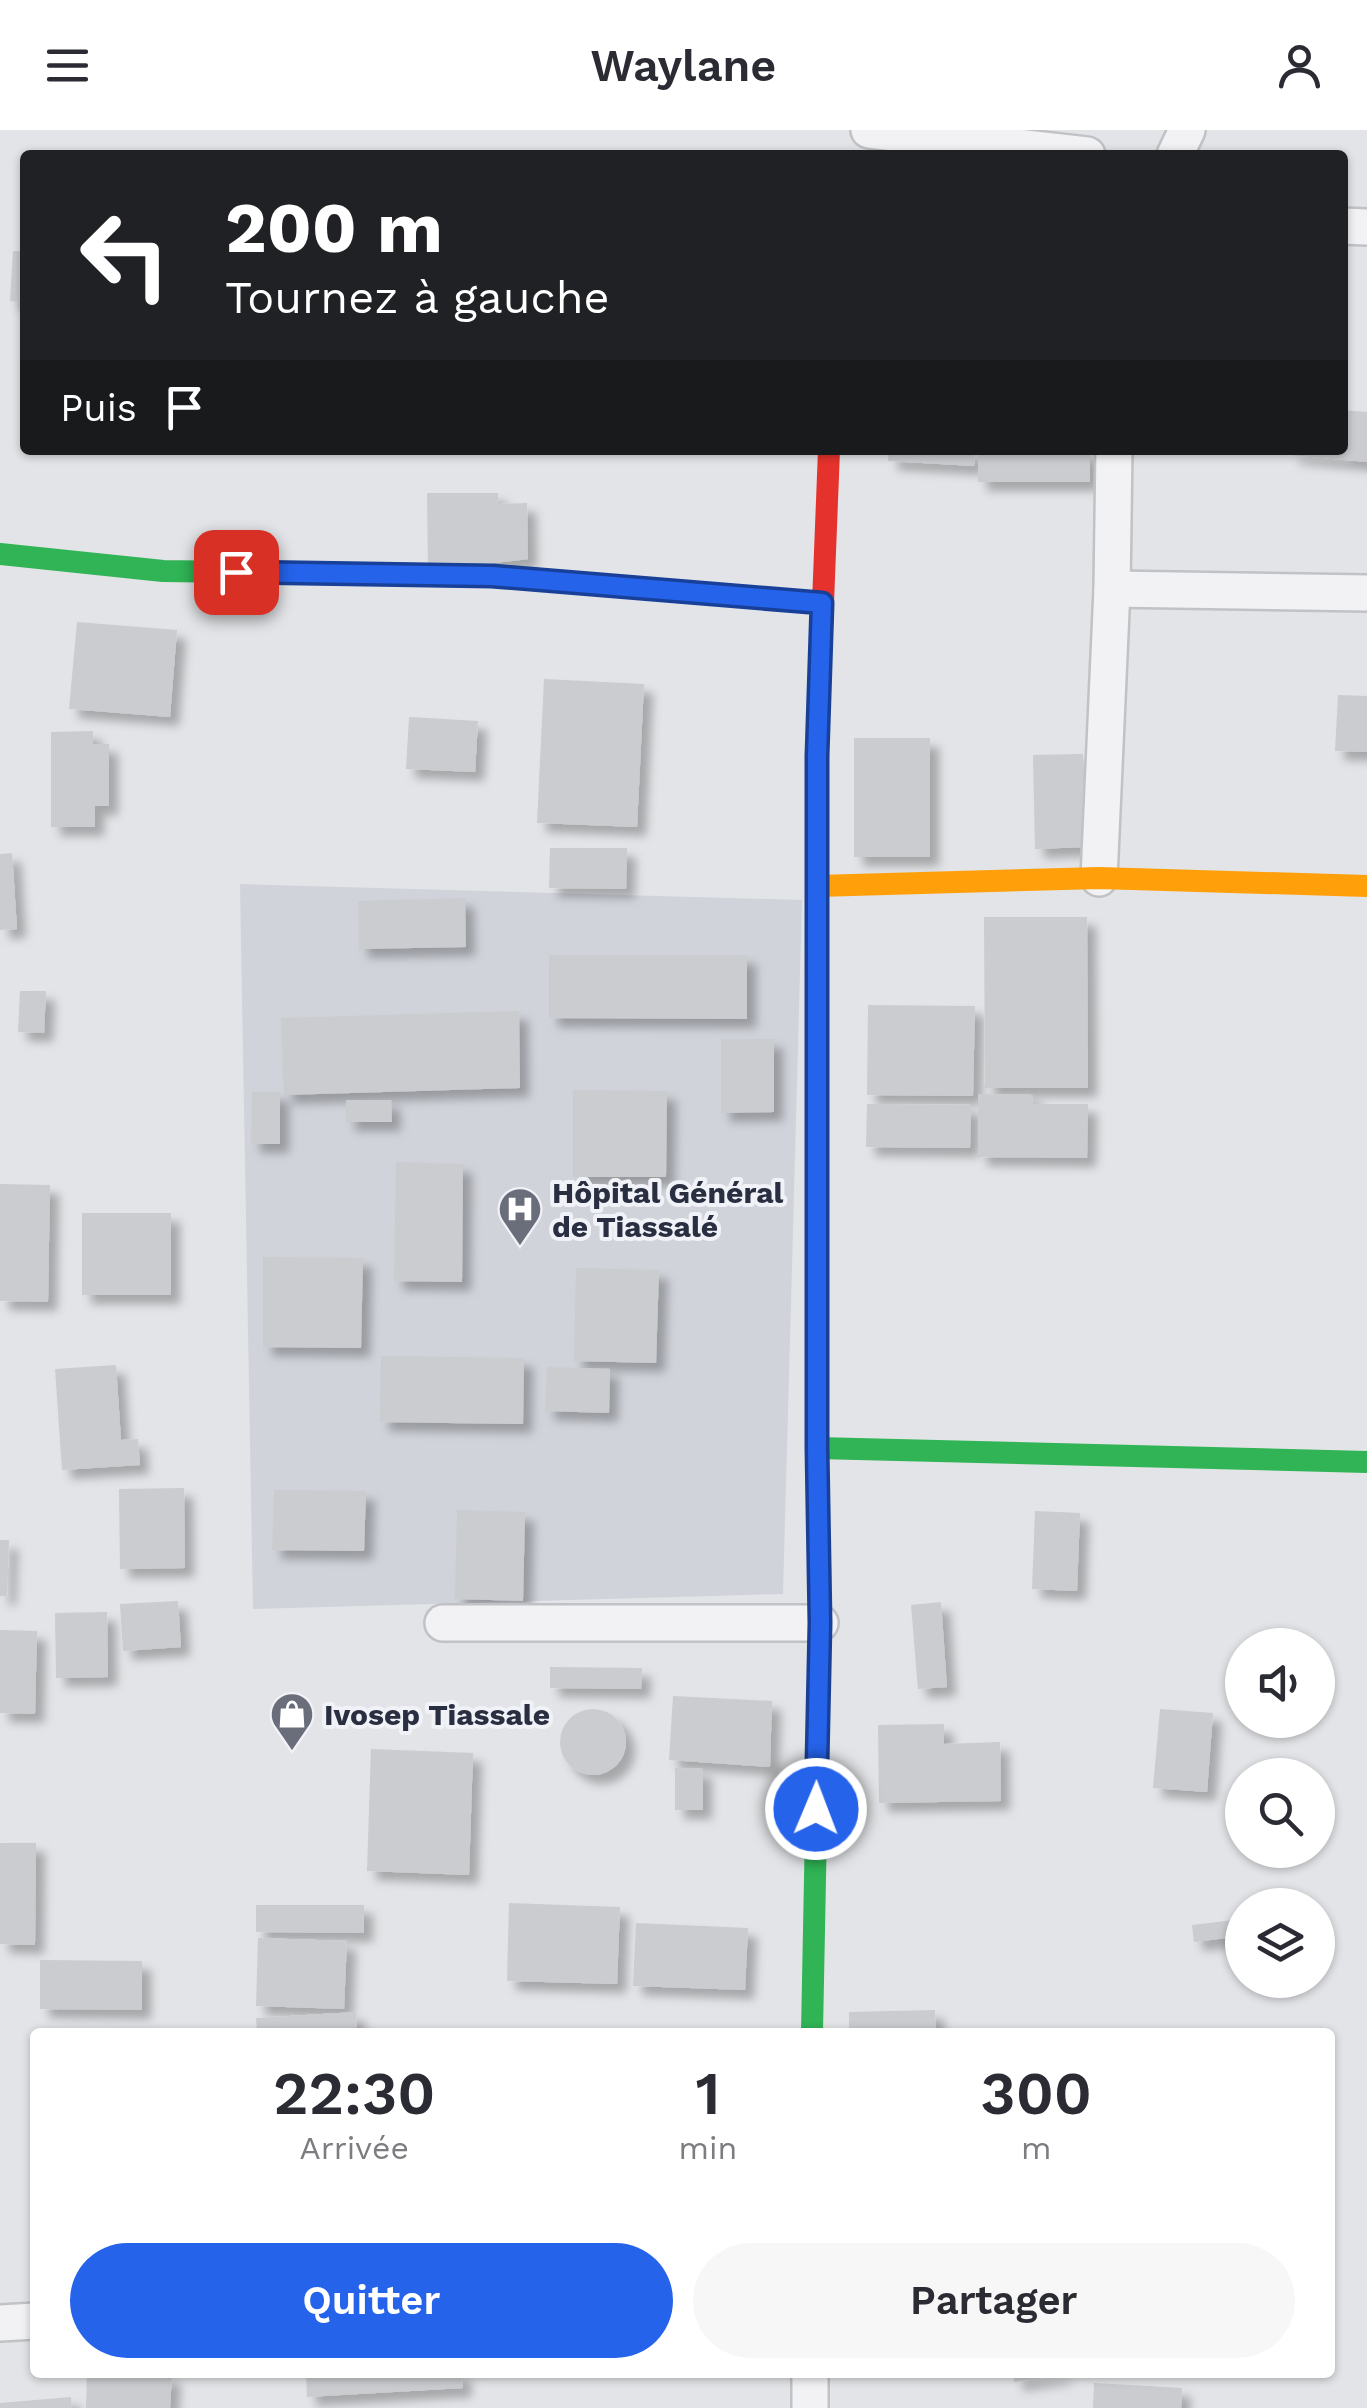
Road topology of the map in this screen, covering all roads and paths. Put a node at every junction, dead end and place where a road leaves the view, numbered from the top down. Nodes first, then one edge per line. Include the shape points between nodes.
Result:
1 (866, 130) edge
2 (1043, 150) edge
3 (829, 455) edge
4 (1114, 455) edge
5 (0, 554) edge
6 (1112, 590) junction
7 (1367, 593) edge
8 (822, 603) junction
9 (1099, 878) junction
10 (817, 886) junction
11 (1367, 886) edge
12 (817, 1448) junction
13 (1367, 1462) edge
14 (443, 1623) dead end
15 (820, 1623) junction
16 (812, 2028) edge
17 (30, 2321) edge
18 (0, 2323) edge
19 (810, 2378) edge
20 (810, 2408) edge

1 - 2 street
3 - 8 street
4 - 6 street
5 - 8 street via 164,571 492,576
6 - 7 street
6 - 9 street
8 - 10 street
9 - 10 street
9 - 11 street
10 - 12 street
12 - 13 street
12 - 15 street
14 - 15 street
15 - 16 street
17 - 18 street
19 - 20 street

